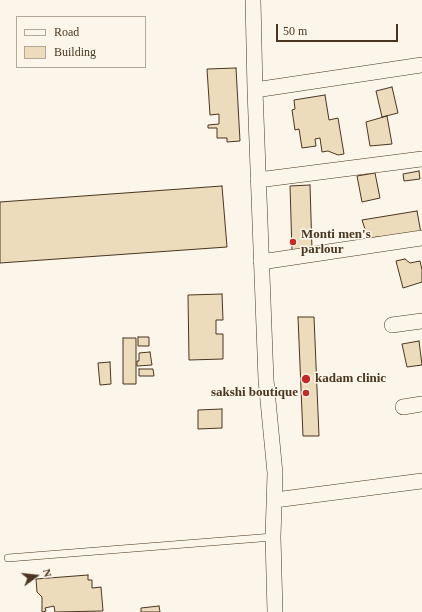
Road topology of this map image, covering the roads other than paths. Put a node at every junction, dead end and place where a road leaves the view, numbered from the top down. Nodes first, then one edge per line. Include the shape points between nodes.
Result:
1 (253, 0) edge
2 (422, 65) edge
3 (255, 90) junction
4 (422, 159) edge
5 (258, 180) junction
6 (422, 238) edge
7 (262, 262) junction
8 (422, 321) edge
9 (392, 325) dead end
10 (422, 404) edge
11 (403, 407) dead end
12 (422, 481) edge
13 (275, 500) junction
14 (273, 537) junction
15 (8, 558) dead end
16 (275, 612) edge

1 - 3 street
2 - 3 street
3 - 5 street
4 - 5 street
5 - 7 street
6 - 7 street
7 - 13 street via 266,380 275,473
8 - 9 street
10 - 11 street
12 - 13 street
13 - 14 street
14 - 15 lane
14 - 16 street

